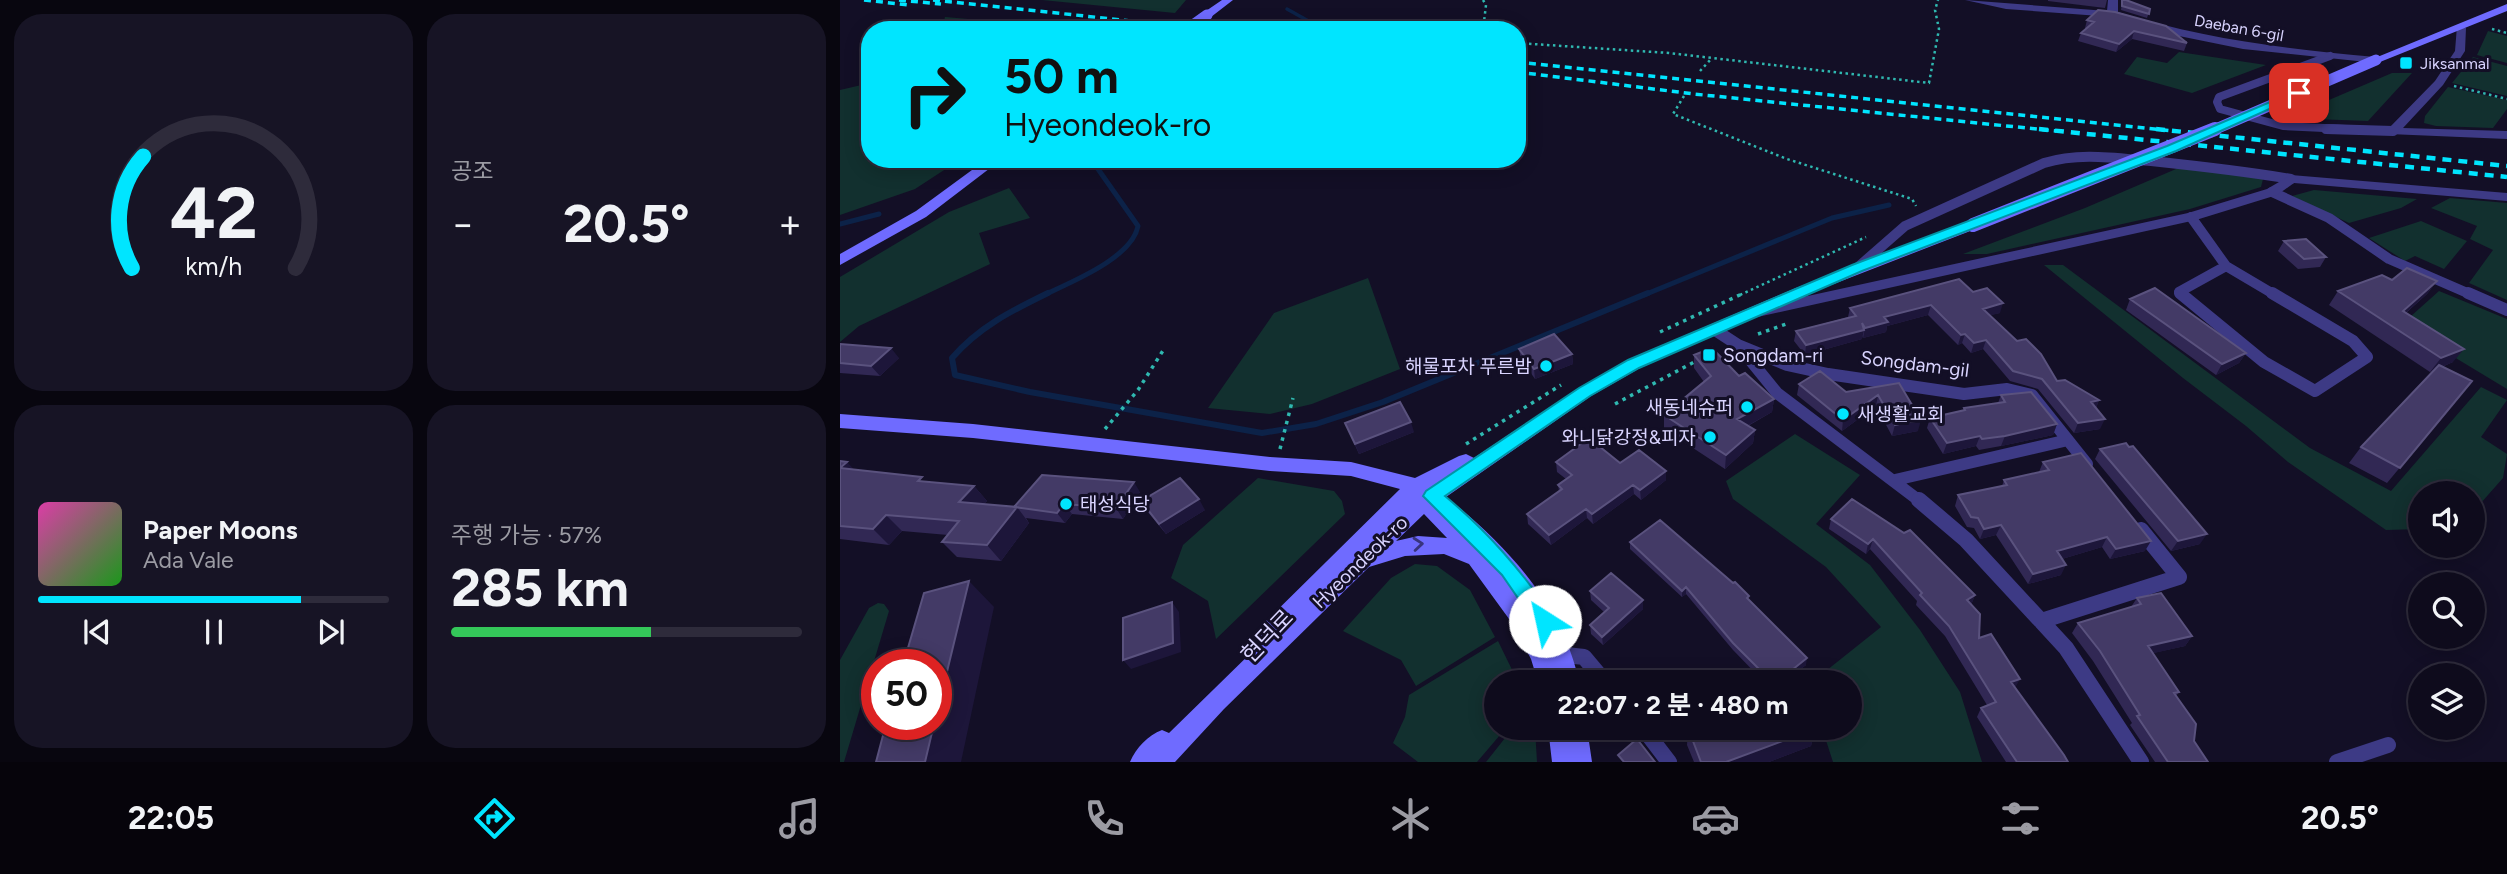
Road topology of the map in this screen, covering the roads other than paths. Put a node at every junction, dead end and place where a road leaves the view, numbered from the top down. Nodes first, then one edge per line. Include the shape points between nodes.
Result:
1 (1228, 0) edge
2 (1970, 0) edge
3 (2113, 0) edge
4 (2507, 7) edge
5 (2114, 15) junction
6 (1199, 21) edge
7 (2460, 27) junction
8 (2330, 56) junction
9 (2376, 60) junction
10 (2393, 131) junction
11 (2507, 135) edge
12 (984, 168) edge
13 (2291, 179) junction
14 (2272, 192) junction
15 (2507, 197) edge
16 (2191, 218) junction
17 (840, 260) edge
18 (2226, 266) junction
19 (1857, 268) junction
20 (2507, 310) edge
21 (1750, 314) junction
22 (1715, 330) junction
23 (1738, 345) junction
24 (840, 421) edge
25 (2068, 440) junction
26 (2094, 472) edge
27 (1895, 480) junction
28 (1420, 495) junction
29 (2128, 514) edge
30 (1478, 560) junction
31 (1358, 563) junction
32 (2040, 621) junction
33 (1551, 654) junction
34 (1550, 670) edge
35 (1560, 670) edge
36 (1595, 670) edge
37 (1562, 740) edge
38 (1576, 740) edge
39 (1652, 740) edge
40 (2388, 745) dead end
41 (1143, 762) edge
42 (1158, 762) edge
43 (1565, 762) edge
44 (1579, 762) edge
45 (1668, 762) edge
46 (2141, 762) edge
47 (2337, 762) edge

1 - 6 main road, bridge
2 - 5 street, Daeban 6-gil via 2017,9
3 - 5 street
4 - 7 main road
5 - 8 street, Daeban 6-gil via 2219,43
7 - 9 main road
7 - 10 street via 2460,51 2439,83
8 - 9 street, Daeban 6-gil
8 - 10 lane via 2219,97 2220,109 2272,124
9 - 19 main road, Hyeondeok-ro, bridge via 2171,148
10 - 11 street
12 - 17 main road via 921,214
13 - 14 street
13 - 15 street
13 - 19 lane via 2232,169 2063,157 1905,226
14 - 16 street
14 - 20 lane via 2329,218 2389,259
16 - 18 lane
16 - 21 street
18 - 18 lane via 2353,341 2367,357 2315,391 2264,362 2179,292
19 - 21 main road, Hyeondeok-ro
21 - 22 main road, Hyeondeok-ro
22 - 23 lane, Songdam-gil
22 - 28 main road, Hyeondeok-ro via 1634,364
23 - 25 lane, Songdam-gil via 1787,365 1828,374 1964,394 2020,390 2032,395
23 - 27 lane, Songdam-gil via 1777,393
24 - 28 main road via 1351,469
25 - 26 lane, Songdam-gil
25 - 27 lane
27 - 32 lane, Songdam-gil via 1966,540
28 - 30 main road
28 - 31 main road, Hyeondeok-ro
28 - 33 main road via 1466,524 1509,569 1545,621
28 - 41 main road, 현덕로
29 - 32 lane via 2179,577
31 -> 30 main road via 1415,543 1437,543
30 - 33 main road
31 - 42 main road, Hyeondeok-ro
32 - 46 lane, Songdam-gil via 2066,648
33 - 34 main road
33 - 35 main road
33 - 36 lane via 1584,657
37 - 43 main road
38 - 44 main road
39 - 45 lane
40 - 47 lane

